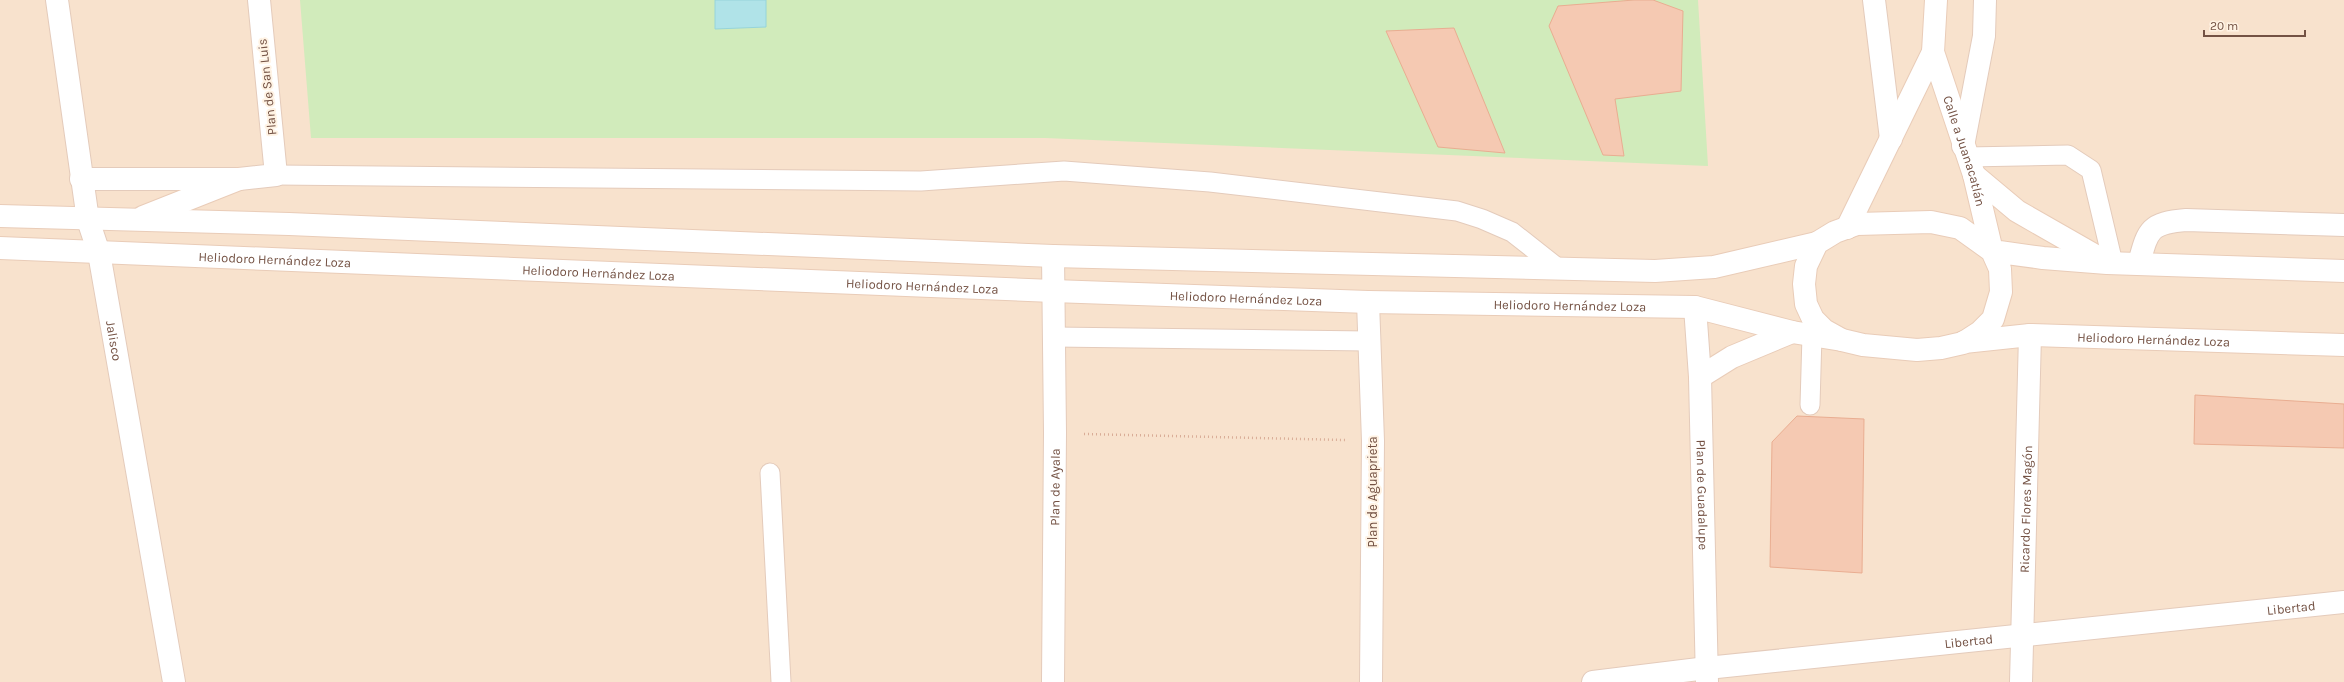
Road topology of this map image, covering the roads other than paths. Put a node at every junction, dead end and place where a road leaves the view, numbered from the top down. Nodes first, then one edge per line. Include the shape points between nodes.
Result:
1 (57, 0) edge
2 (259, 0) edge
3 (1874, 0) edge
4 (1936, 0) edge
5 (1985, 0) edge
6 (1933, 52) junction
7 (1891, 139) junction
8 (1968, 159) junction
9 (276, 175) junction
10 (81, 179) junction
11 (239, 180) junction
12 (0, 216) edge
13 (88, 220) junction
14 (133, 221) junction
15 (2344, 225) edge
16 (1847, 228) junction
17 (1817, 244) junction
18 (0, 248) edge
19 (1992, 250) junction
20 (99, 253) junction
21 (1053, 256) junction
22 (2110, 263) junction
23 (2139, 263) junction
24 (1559, 269) junction
25 (2344, 271) edge
26 (1053, 291) junction
27 (1368, 302) junction
28 (1695, 307) junction
29 (1802, 334) junction
30 (2030, 335) junction
31 (1054, 337) junction
32 (1842, 340) junction
33 (1368, 341) junction
34 (1963, 342) junction
35 (2344, 345) edge
36 (1700, 377) junction
37 (1810, 405) dead end
38 (770, 473) dead end
39 (2344, 602) edge
40 (2022, 634) junction
41 (1707, 675) edge
42 (174, 682) edge
43 (781, 682) edge
44 (1053, 682) edge
45 (1371, 682) edge
46 (1594, 682) edge
47 (2021, 682) edge

1 - 10 main road, Jalisco
2 - 9 main road, Plan de San Luis
3 - 7 main road
4 - 6 main road, Calle a Juanacatlán
5 - 8 main road via 1984,36
6 - 7 main road, Calle a Juanacatlán
6 - 8 main road, Calle a Juanacatlán
7 - 16 main road, Calle a Juanacatlán
8 - 19 main road, Calle a Juanacatlán
8 - 22 main road via 2017,211
8 - 22 lane via 2068,155 2091,170
9 - 11 main road
9 - 24 lane via 921,181 1064,171 1210,182 1457,211 1512,232
10 - 11 main road
10 - 13 main road, Jalisco
11 - 14 main road
12 - 13 main road
13 - 14 main road
13 - 20 main road, Jalisco
14 - 21 main road via 305,225
15 - 23 main road via 2186,220 2163,222 2147,234
16 - 17 main road via 1835,232
16 - 19 main road via 1858,224 1931,222 1960,228
17 - 24 main road via 1714,267 1655,271
17 - 32 main road via 1806,266 1806,304 1813,319
18 - 20 main road, Heliodoro Hernández Loza
19 - 22 main road via 2044,258
19 - 34 main road, Calle a Juanacatlán via 2000,269 2001,292 1993,319 1980,332
20 - 26 main road, Heliodoro Hernández Loza
20 - 42 main road, Jalisco
21 - 24 main road
21 - 26 main road, Plan de Ayala
22 - 23 main road
23 - 25 main road
26 - 27 main road, Heliodoro Hernández Loza
26 - 31 main road, Plan de Ayala
27 - 28 main road, Heliodoro Hernández Loza
27 - 33 main road, Plan de Aguaprieta
28 - 29 main road, Heliodoro Hernández Loza
28 - 36 main road, Plan de Guadalupe
29 - 32 main road, Heliodoro Hernández Loza
29 - 36 main road via 1732,357
29 - 37 lane
30 - 34 main road, Heliodoro Hernández Loza
30 - 35 main road, Heliodoro Hernández Loza
30 - 40 main road, Ricardo Flores Magón
31 - 33 lane
31 - 44 main road, Plan de Ayala
32 - 34 main road via 1863,346 1917,350 1941,348
33 - 45 main road, Plan de Aguaprieta via 1373,441
36 - 41 main road, Plan de Guadalupe
38 - 43 lane
39 - 40 main road, Libertad
40 - 41 main road, Libertad
40 - 47 main road, Ricardo Flores Magón
41 - 46 main road, Libertad

